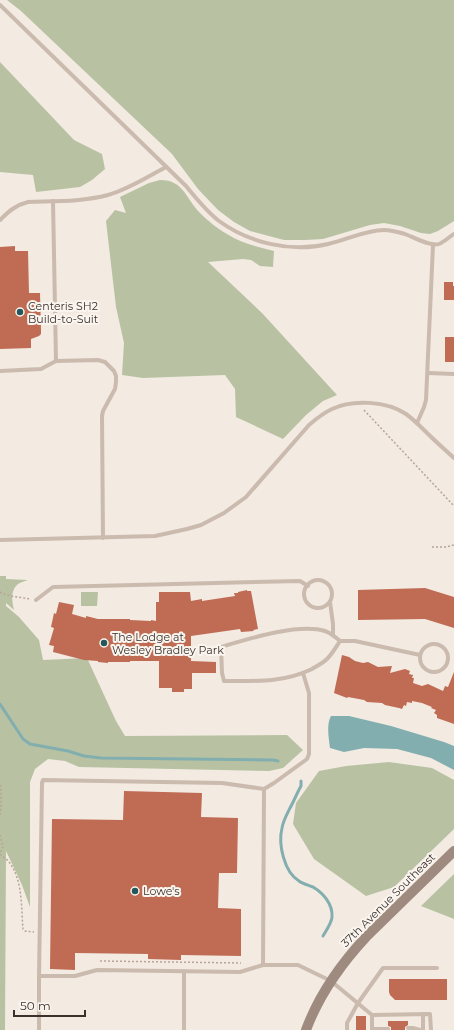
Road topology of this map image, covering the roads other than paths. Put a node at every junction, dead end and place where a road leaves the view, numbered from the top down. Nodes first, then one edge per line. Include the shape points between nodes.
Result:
1 (0, 5) edge
2 (166, 167) junction
3 (53, 201) junction
4 (0, 220) edge
5 (454, 234) edge
6 (433, 245) junction
7 (56, 361) junction
8 (0, 371) edge
9 (428, 373) junction
10 (454, 374) edge
11 (417, 423) junction
12 (454, 458) edge
13 (103, 538) junction
14 (0, 540) edge
15 (308, 586) junction
16 (36, 600) road end
17 (330, 602) junction
18 (333, 634) junction
19 (340, 641) junction
20 (420, 655) junction
21 (448, 661) junction
22 (454, 662) edge
23 (303, 673) junction
24 (264, 789) junction
25 (454, 851) edge
26 (263, 965) junction
27 (437, 968) dead end
28 (184, 972) junction
29 (39, 976) junction
30 (331, 981) junction
31 (358, 1003) junction
32 (423, 1014) junction
33 (372, 1015) junction
34 (388, 1028) dead end
35 (408, 1028) dead end
36 (372, 1029) edge
37 (40, 1030) edge
38 (184, 1030) edge
39 (306, 1030) edge
40 (347, 1030) edge
41 (421, 1030) edge
42 (431, 1030) edge

1 - 2 lane
2 - 3 lane via 133,185 108,194 80,200
2 - 6 lane via 220,221 244,235 265,243 316,247 366,232 385,230 403,233
3 - 4 lane via 20,204
3 - 7 lane
5 - 6 lane
6 - 9 lane
7 - 8 lane via 41,369
7 - 13 lane via 98,360 110,366 116,376 115,389 102,416
9 - 10 lane
9 - 11 lane via 426,400
11 - 12 lane
11 - 13 lane via 406,414 378,404 347,404 331,409 309,425 246,496 213,519 201,525 155,536
13 - 14 lane
15 - 16 lane via 300,581 52,586
15 - 17 lane via 319,581 328,584 332,592
15 - 17 lane via 305,598 310,605 318,608
17 - 18 lane
18 - 19 lane
18 - 23 lane via 316,629 298,629 221,647 224,681 281,680
19 - 20 lane via 355,641
19 - 23 lane via 327,659
20 - 21 lane via 428,645 437,644 447,652
20 - 21 lane via 421,665 429,671 439,672
21 - 22 lane
23 - 24 lane via 309,693 309,754 307,759
24 - 26 lane
24 - 29 lane via 222,783 43,780
25 - 30 main road, 37th Avenue Southeast via 366,937
26 - 28 lane via 240,972
26 - 30 lane via 298,965
27 - 31 lane via 383,968
28 - 29 lane via 97,970 75,976
28 - 38 lane
29 - 37 lane
30 - 31 lane
30 - 39 main road, 37th Avenue Southeast
31 - 33 lane
31 - 40 lane via 346,1023
32 - 33 lane
32 - 41 lane
32 - 42 lane via 430,1014
33 - 36 lane
34 - 36 lane
35 - 41 lane

